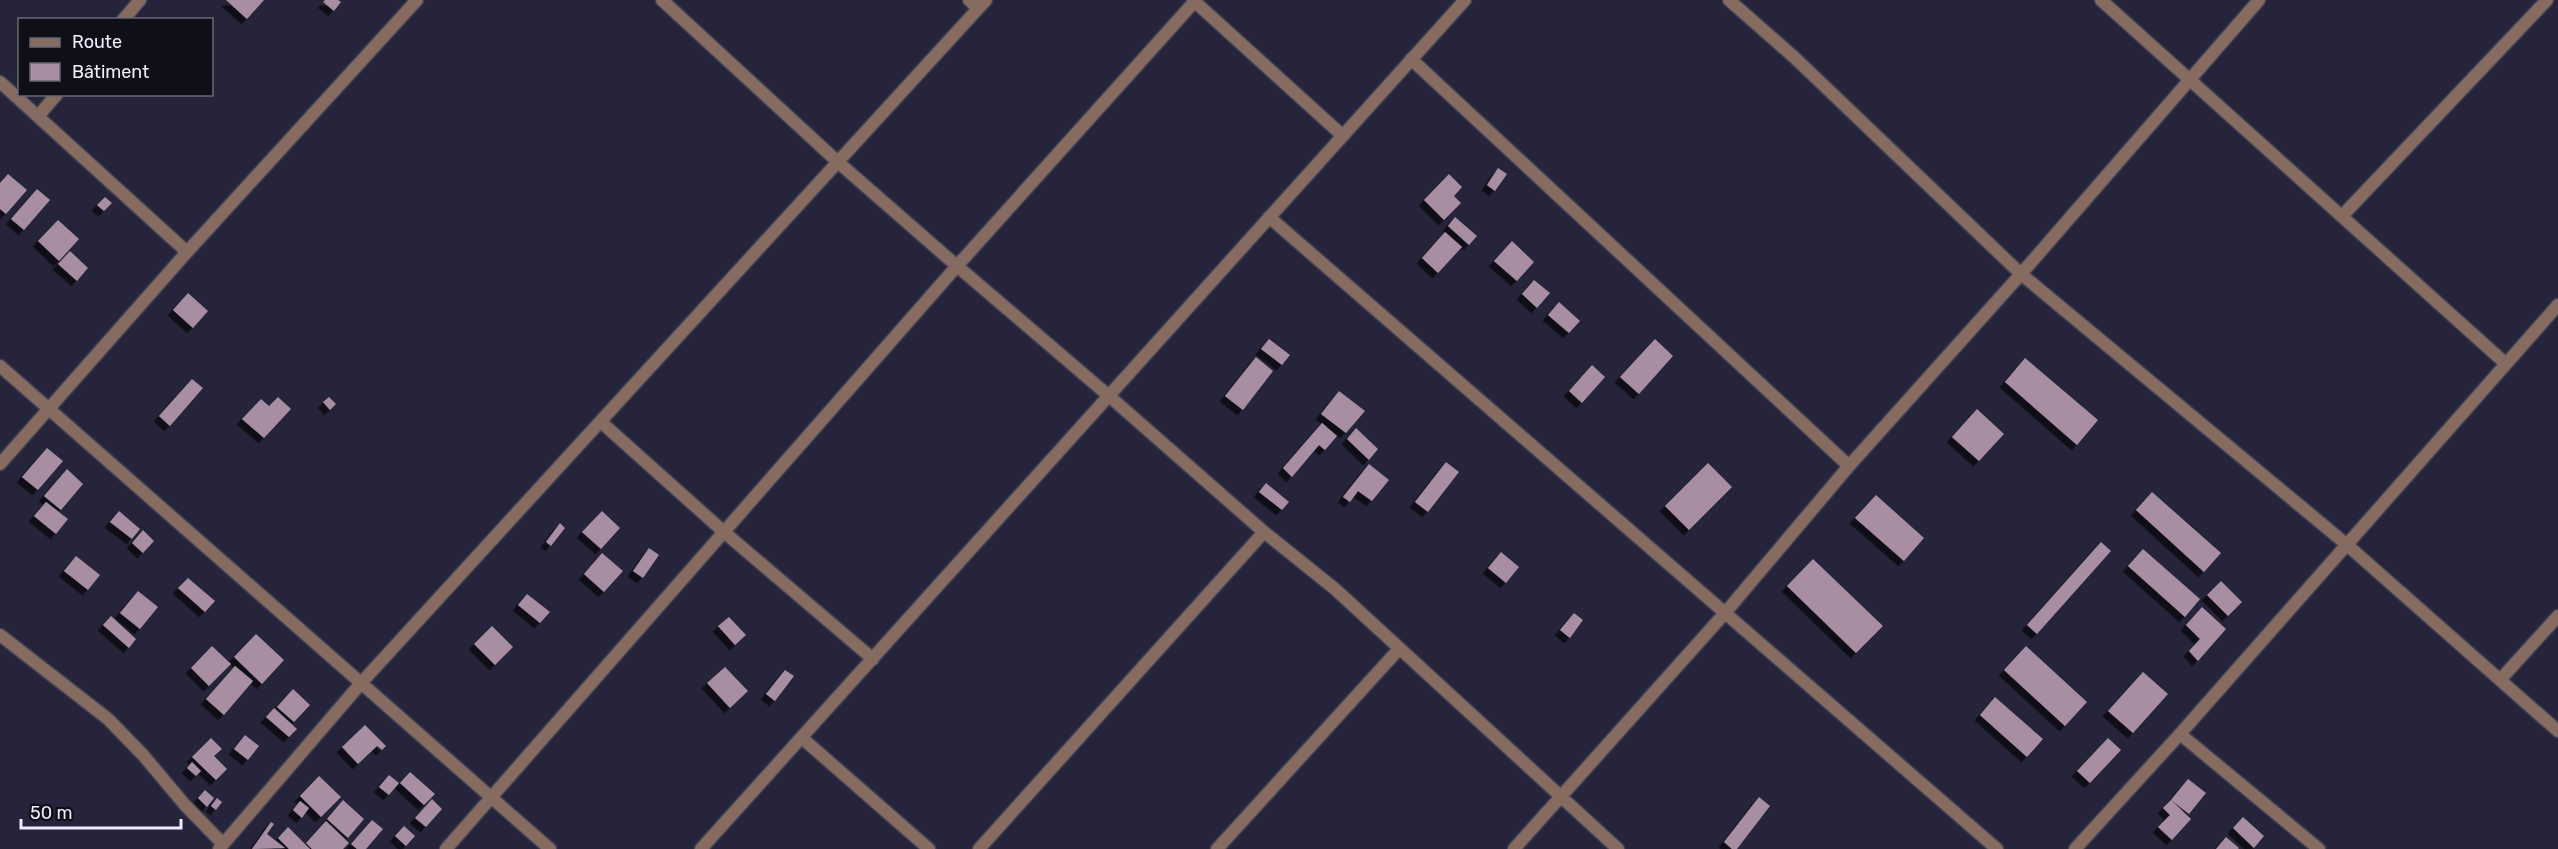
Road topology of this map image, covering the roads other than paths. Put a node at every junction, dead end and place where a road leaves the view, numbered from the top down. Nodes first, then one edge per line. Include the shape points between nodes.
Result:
1 (140, 0) edge
2 (417, 0) edge
3 (662, 0) edge
4 (1195, 0) edge
5 (1465, 0) edge
6 (1729, 0) edge
7 (2101, 0) edge
8 (2259, 0) edge
9 (2547, 0) edge
10 (977, 3) edge
11 (125, 18) edge
12 (1410, 59) junction
13 (2189, 78) junction
14 (0, 82) edge
15 (55, 96) edge
16 (39, 115) junction
17 (1343, 136) junction
18 (839, 163) junction
19 (2342, 216) junction
20 (1269, 217) junction
21 (187, 252) junction
22 (957, 266) junction
23 (2021, 274) junction
24 (2558, 305) edge
25 (2505, 363) junction
26 (0, 366) edge
27 (1109, 396) junction
28 (48, 409) junction
29 (601, 422) junction
30 (0, 464) edge
31 (1849, 466) junction
32 (724, 532) junction
33 (1264, 532) junction
34 (2346, 544) junction
35 (1725, 613) junction
36 (2558, 616) edge
37 (0, 635) edge
38 (1399, 649) junction
39 (873, 659) junction
40 (2500, 680) junction
41 (362, 682) junction
42 (2558, 731) edge
43 (2180, 734) junction
44 (802, 738) junction
45 (493, 797) junction
46 (1560, 799) junction
47 (221, 846) edge
48 (446, 849) edge
49 (550, 849) edge
50 (701, 849) edge
51 (929, 849) edge
52 (979, 849) edge
53 (1217, 849) edge
54 (1514, 849) edge
55 (1618, 849) edge
56 (1997, 849) edge
57 (2075, 849) edge
58 (2319, 849) edge

1 - 11 street
2 - 21 street
3 - 18 street
4 - 17 street
4 - 22 street
5 - 12 street
6 - 23 street
7 - 13 street
8 - 13 street
9 - 19 street
10 - 18 street
12 - 17 street
12 - 31 street
13 - 19 street
13 - 23 street
14 - 16 street
15 - 16 street
16 - 21 street
17 - 20 street
18 - 22 street
18 - 29 street
19 - 25 street
20 - 27 street
20 - 35 street
21 - 28 street
22 - 27 street
22 - 32 street
23 - 31 street
23 - 34 street
24 - 25 street
25 - 34 street
26 - 28 street
27 - 33 street
27 - 39 street
28 - 30 street
28 - 41 street
29 - 32 street
29 - 41 street
31 - 35 street
32 - 39 street
32 - 45 street
33 - 38 street via 1335,589
33 - 52 street
34 - 40 street
34 - 43 street
35 - 46 street
35 - 56 street
36 - 40 street
37 - 47 street via 108,718
38 - 46 street
38 - 53 street
39 - 44 street
40 - 42 street
41 - 45 street
41 - 47 street
43 - 57 street
43 - 58 street
44 - 50 street
44 - 51 street
45 - 48 street
45 - 49 street
46 - 54 street
46 - 55 street

